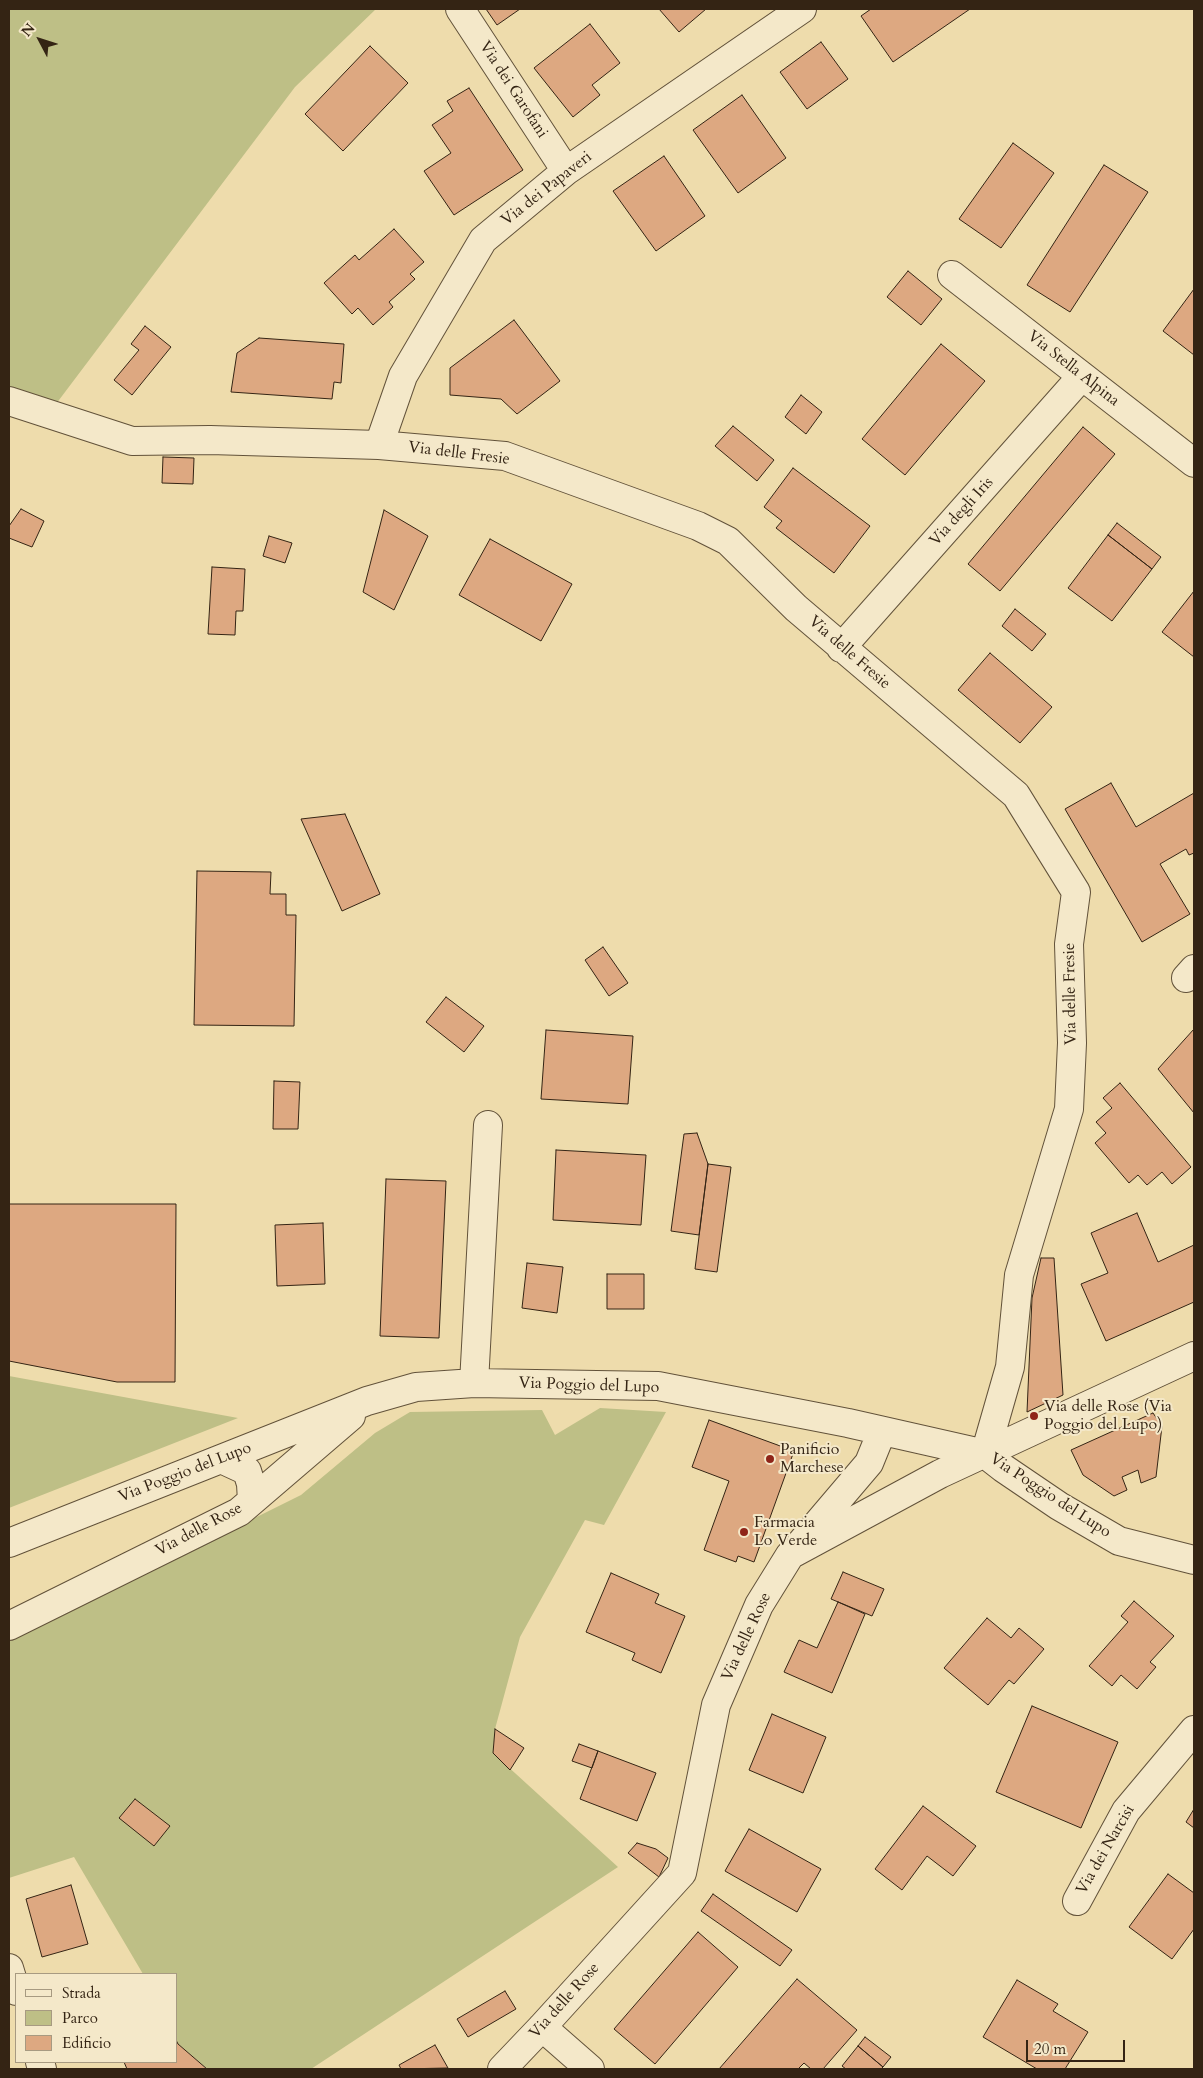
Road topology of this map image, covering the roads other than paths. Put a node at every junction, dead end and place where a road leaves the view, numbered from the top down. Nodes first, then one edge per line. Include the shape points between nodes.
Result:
1 (460, 9) edge
2 (802, 9) edge
3 (566, 171) junction
4 (952, 274) dead end
5 (1082, 376) junction
6 (9, 401) edge
7 (379, 445) junction
8 (1194, 464) edge
9 (841, 648) junction
10 (488, 1126) dead end
11 (1194, 1356) edge
12 (474, 1383) junction
13 (367, 1402) junction
14 (882, 1431) junction
15 (985, 1454) junction
16 (221, 1459) junction
17 (252, 1501) junction
18 (9, 1543) edge
19 (790, 1555) junction
20 (1194, 1560) edge
21 (9, 1626) edge
22 (1194, 1730) edge
23 (1077, 1901) dead end
24 (9, 1968) edge
25 (15, 1988) edge
26 (542, 2028) junction
27 (502, 2069) edge
28 (590, 2069) edge

1 - 3 street, Via dei Garofani
2 - 3 street, Via dei Papaveri
3 - 7 street, Via dei Papaveri via 483,240 403,376
4 - 5 street, Via Stella Alpina
5 - 8 street, Via Stella Alpina
5 - 9 street, Via degli Iris
6 - 7 street, Via delle Fresie via 132,441
7 - 9 street, Via delle Fresie via 505,456 698,526 728,541
9 - 15 street, Via delle Fresie via 1016,795 1076,892 1069,944 1072,1043 1069,1109 1019,1275 1010,1367
10 - 12 street
11 - 15 street, Via delle Rose
12 - 13 street, Via Poggio del Lupo via 416,1387
12 - 14 street, Via Poggio del Lupo via 658,1386
13 - 16 street, Via Poggio del Lupo
13 - 17 street, Via delle Rose
14 - 15 street, Via Poggio del Lupo
14 - 19 street via 869,1463
15 - 19 street, Via delle Rose via 940,1474
15 - 20 street, Via Poggio del Lupo via 1059,1506 1119,1541
16 - 17 street via 247,1471 252,1484
16 - 18 street, Via Poggio del Lupo
17 - 21 street, Via delle Rose via 239,1512
19 - 26 street, Via delle Rose via 759,1605 716,1705 682,1873
22 - 23 street, Via dei Narcisi via 1126,1811
24 - 25 street
26 - 27 street, Via delle Rose
26 - 28 street

